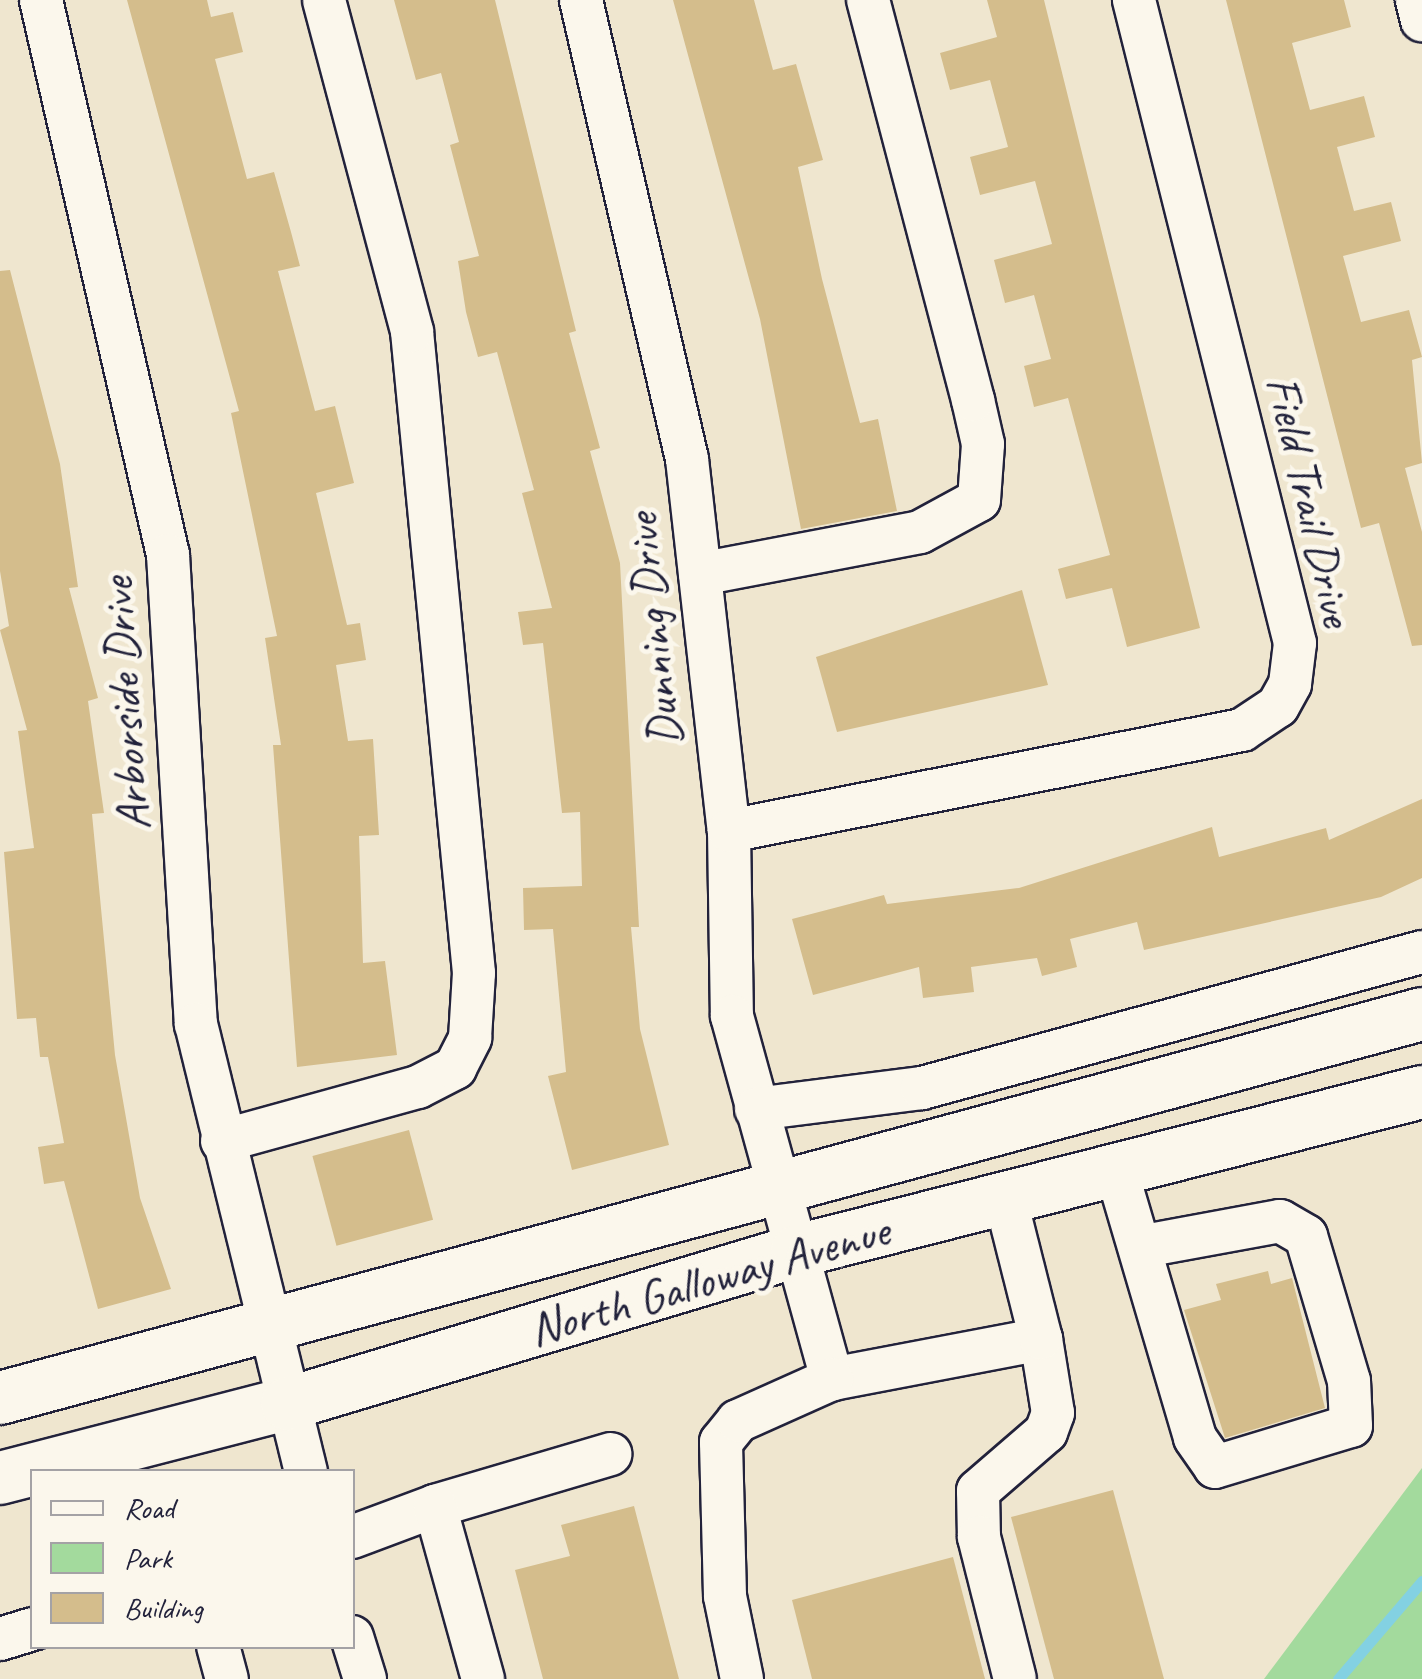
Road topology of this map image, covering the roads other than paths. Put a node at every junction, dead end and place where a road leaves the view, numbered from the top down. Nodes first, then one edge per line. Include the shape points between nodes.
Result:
1 (42, 0) edge
2 (324, 0) edge
3 (582, 0) edge
4 (868, 0) edge
5 (1134, 0) edge
6 (1417, 0) edge
7 (1422, 20) edge
8 (700, 574) junction
9 (729, 831) junction
10 (1422, 952) edge
11 (1422, 1014) edge
12 (1422, 1092) edge
13 (756, 1109) junction
14 (222, 1141) junction
15 (1116, 1169) junction
16 (778, 1190) junction
17 (1005, 1197) junction
18 (1139, 1247) junction
19 (797, 1251) junction
20 (266, 1330) junction
21 (1041, 1340) junction
22 (832, 1378) junction
23 (0, 1398) edge
24 (287, 1404) junction
25 (610, 1454) dead end
26 (35, 1469) edge
27 (305, 1469) edge
28 (30, 1470) edge
29 (0, 1478) edge
30 (435, 1506) junction
31 (355, 1535) edge
32 (30, 1630) edge
33 (0, 1639) edge
34 (355, 1647) edge
35 (219, 1649) edge
36 (227, 1679) edge
37 (364, 1679) edge
38 (483, 1679) edge
39 (742, 1679) edge
40 (1015, 1679) edge

1 - 14 street, Arborside Drive via 168,556 196,1024
2 - 14 street via 412,331 474,973 470,1038 455,1068 418,1087
3 - 8 street, Dunning Drive via 687,459
4 - 8 street via 983,444 979,500 920,532
5 - 9 street, Field Trail Drive via 1294,643 1290,684 1278,706 1242,730
6 - 7 street
8 - 9 street, Dunning Drive
9 - 13 street, Dunning Drive via 732,1016
10 - 13 street via 922,1088
11 - 16 main road, North Galloway Avenue
12 - 15 main road, North Galloway Avenue
13 - 16 street, Dunning Drive
14 - 20 street, Arborside Drive
15 - 17 main road, North Galloway Avenue
15 - 18 street
16 - 19 street, Dunning Drive
16 - 20 main road, North Galloway Avenue
17 - 19 main road, North Galloway Avenue
17 - 21 street
18 - 18 street via 1195,1438 1215,1467 1351,1426 1349,1380 1306,1236 1280,1221
19 - 22 street, Dunning Drive
19 - 24 main road, North Galloway Avenue
20 - 23 main road, North Galloway Avenue
20 - 24 street, Arborside Drive
21 - 22 street
21 - 40 street via 1050,1423 1034,1448 978,1492 978,1537
22 - 39 street via 738,1421 721,1442 725,1596
24 - 26 main road, North Galloway Avenue
24 - 27 street, Arborside Drive
25 - 30 street
28 - 29 main road, North Galloway Avenue
30 - 31 street
30 - 38 street
32 - 33 street
34 - 37 street
35 - 36 street

